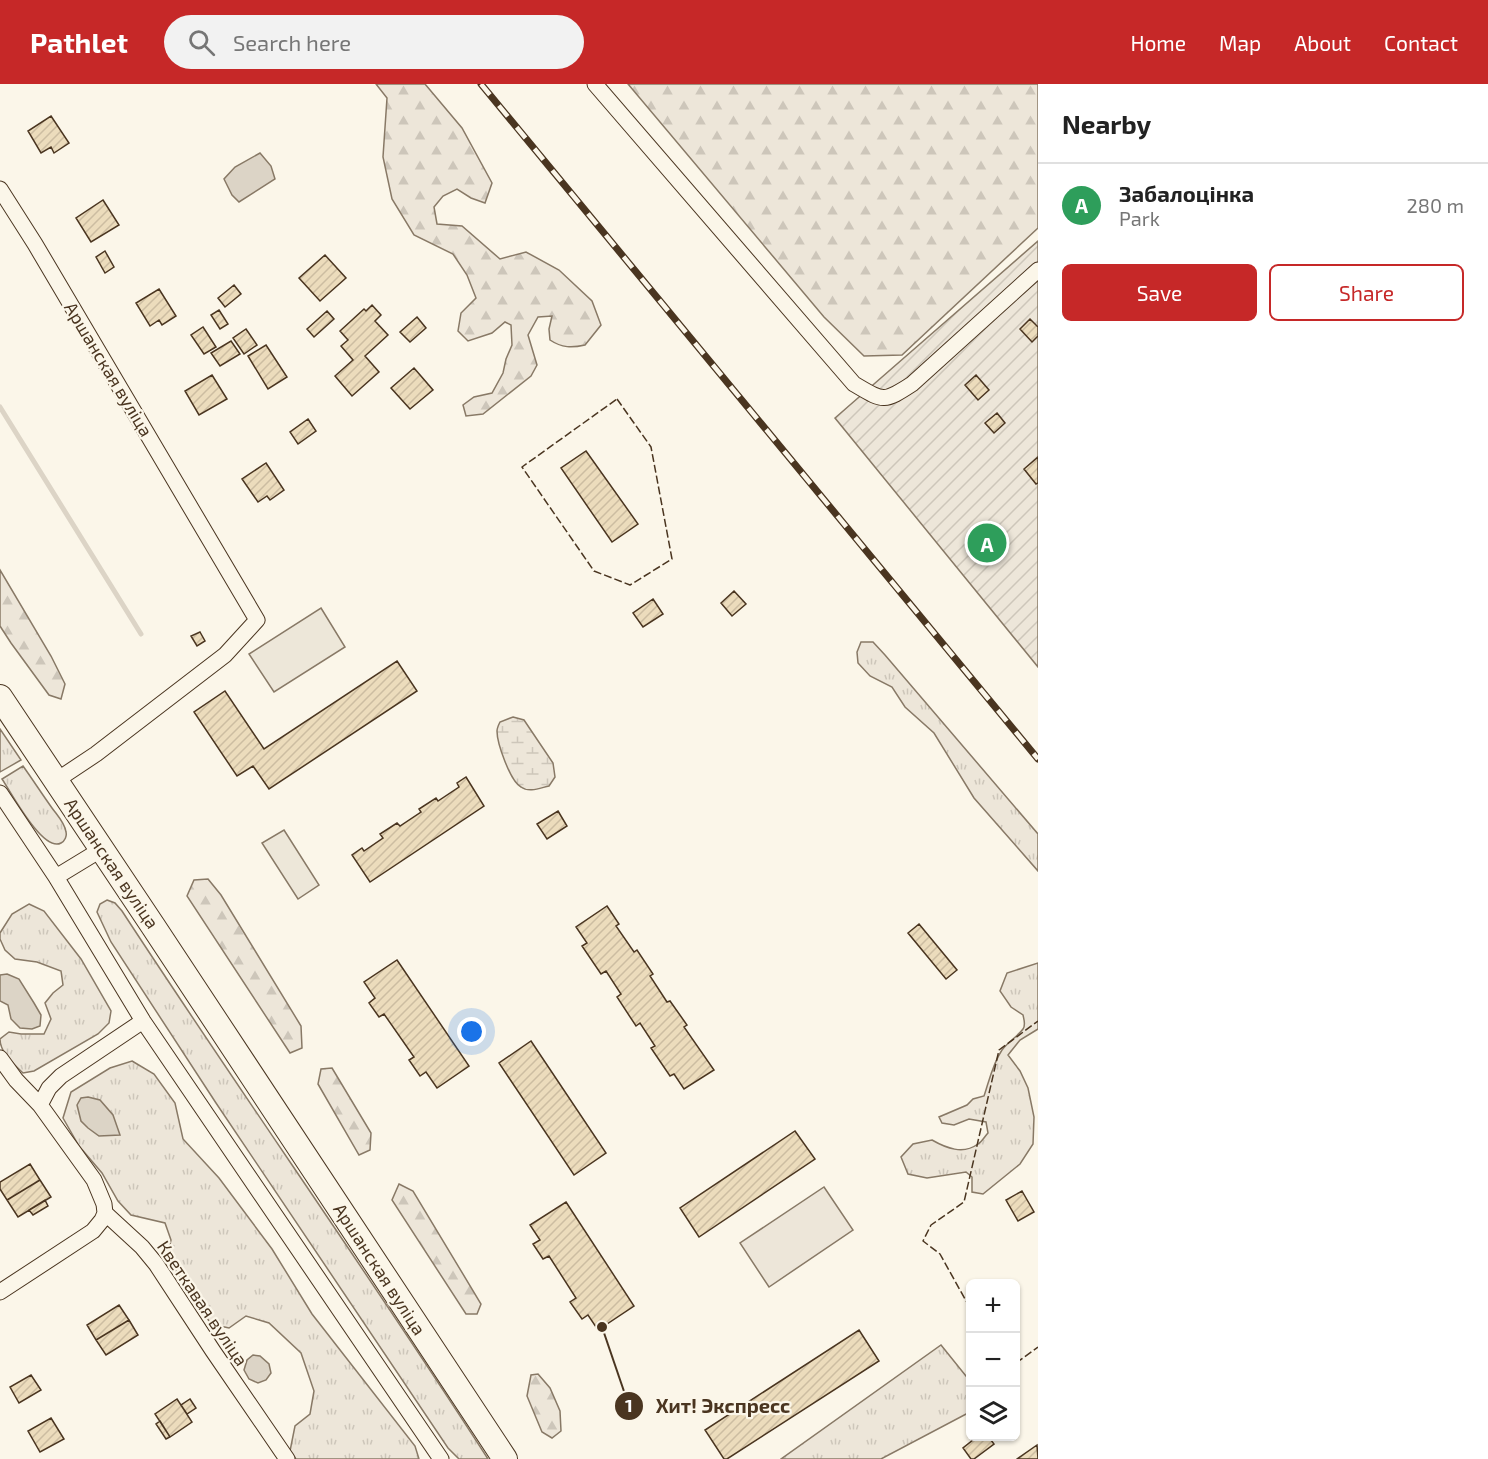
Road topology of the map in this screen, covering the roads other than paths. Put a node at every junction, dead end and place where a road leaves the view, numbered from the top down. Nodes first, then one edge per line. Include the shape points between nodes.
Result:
1 (596, 84) edge
2 (0, 189) edge
3 (1038, 270) edge
4 (0, 697) edge
5 (57, 780) junction
6 (0, 793) edge
7 (102, 849) junction
8 (56, 877) junction
9 (143, 1021) junction
10 (0, 1058) edge
11 (40, 1105) junction
12 (105, 1213) junction
13 (0, 1292) edge
14 (287, 1459) edge
15 (441, 1459) edge
16 (505, 1459) edge

1 - 3 street via 854,384 878,398 892,397 912,384
2 - 5 street, Аршанская вуліца via 257,620 225,655
4 - 5 main road
5 - 7 main road, Аршанская вуліца
6 - 8 street
7 - 8 street
7 - 16 main road, Аршанская вуліца
8 - 9 street
9 - 11 street via 61,1076
9 - 15 street
10 - 11 street, Кветкавая вуліца
11 - 12 street, Кветкавая вуліца via 94,1180
12 - 13 street via 93,1231
12 - 14 street, Кветкавая вуліца via 156,1264

